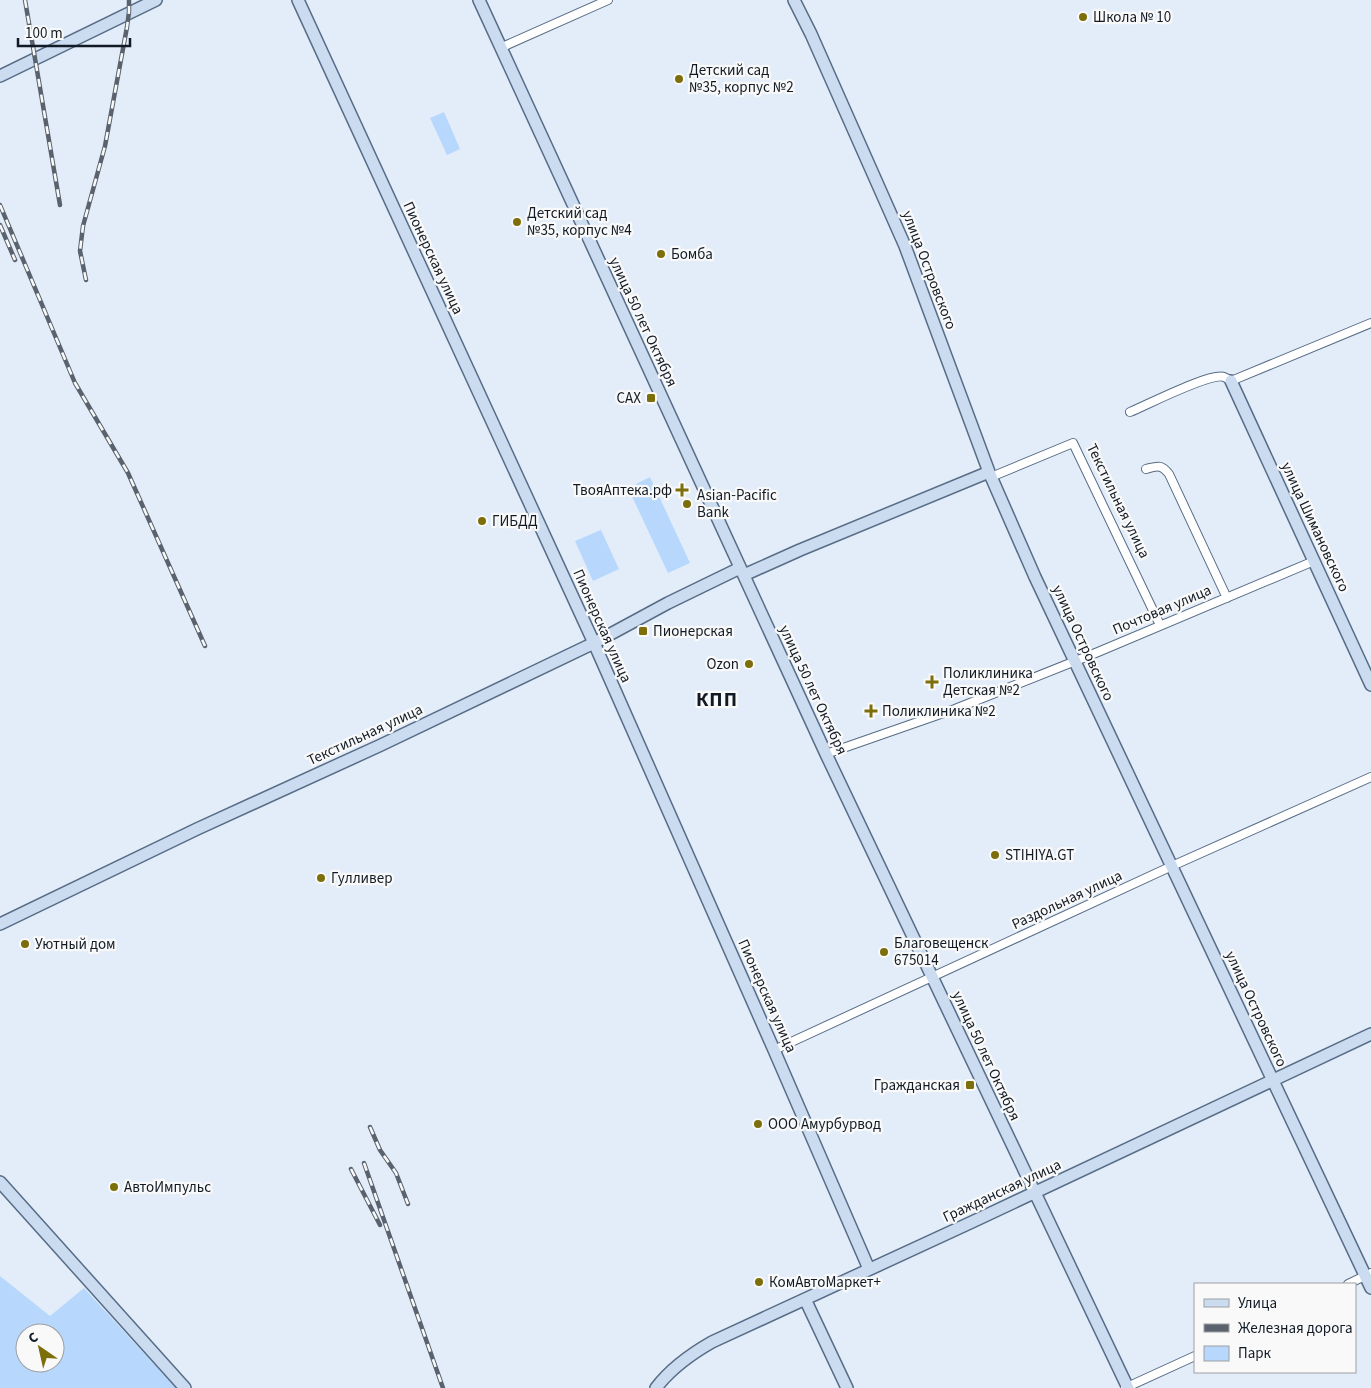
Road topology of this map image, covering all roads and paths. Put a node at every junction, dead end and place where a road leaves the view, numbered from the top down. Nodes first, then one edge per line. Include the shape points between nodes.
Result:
1 (156, 0) edge
2 (298, 0) edge
3 (479, 0) edge
4 (608, 0) edge
5 (794, 0) edge
6 (500, 48) junction
7 (0, 76) edge
8 (1371, 323) edge
9 (1231, 382) junction
10 (1130, 412) dead end
11 (1146, 469) dead end
12 (990, 474) junction
13 (1314, 561) junction
14 (742, 571) junction
15 (1227, 598) junction
16 (1160, 625) junction
17 (594, 643) junction
18 (1074, 661) junction
19 (1371, 685) edge
20 (826, 754) junction
21 (1371, 777) edge
22 (1172, 866) junction
23 (0, 924) edge
24 (932, 977) junction
25 (1371, 1034) edge
26 (774, 1050) junction
27 (1273, 1080) junction
28 (0, 1182) edge
29 (1034, 1192) junction
30 (869, 1269) junction
31 (1368, 1275) edge
32 (1350, 1283) edge
33 (1371, 1288) edge
34 (805, 1299) junction
35 (1194, 1356) edge
36 (184, 1388) edge
37 (656, 1388) edge
38 (847, 1388) edge
39 (1127, 1388) edge

1 - 7 street
2 - 17 street, Пионерская улица
3 - 6 street, улица 50 лет Октября
4 - 6 street
5 - 12 street, улица Островского via 905,246
6 - 14 street, улица 50 лет Октября
8 - 9 street
9 - 10 street via 1224,377 1214,377
9 - 13 street, улица Шимановского
11 - 15 street, Почтовая улица via 1158,466 1169,474
12 - 14 street, Текстильная улица
12 - 16 street, Текстильная улица via 1073,443
12 - 18 street, улица Островского
13 - 15 street, Почтовая улица
13 - 19 street, улица Шимановского
14 - 17 street, Текстильная улица via 668,602
14 - 20 street, улица 50 лет Октября
15 - 16 street, Почтовая улица
16 - 18 street, Почтовая улица
17 - 23 street, Текстильная улица
17 - 26 street, Пионерская улица
18 - 20 street, Почтовая улица via 955,709
18 - 22 street, улица Островского
20 - 24 street, улица 50 лет Октября
21 - 22 street, Раздольная улица
22 - 24 street, Раздольная улица
22 - 27 street, улица Островского
24 - 26 street, Раздольная улица
24 - 29 street, улица 50 лет Октября
25 - 27 street, Гражданская улица
26 - 30 street, Пионерская улица
27 - 29 street, Гражданская улица
27 - 31 street, улица Островского
28 - 36 street
29 - 30 street, Гражданская улица
29 - 39 street, улица 50 лет Октября
30 - 34 street, Гражданская улица
31 - 32 street
31 - 33 street, улица Островского
34 - 37 street, Гражданская улица via 700,1349
34 - 38 street
35 - 39 street

